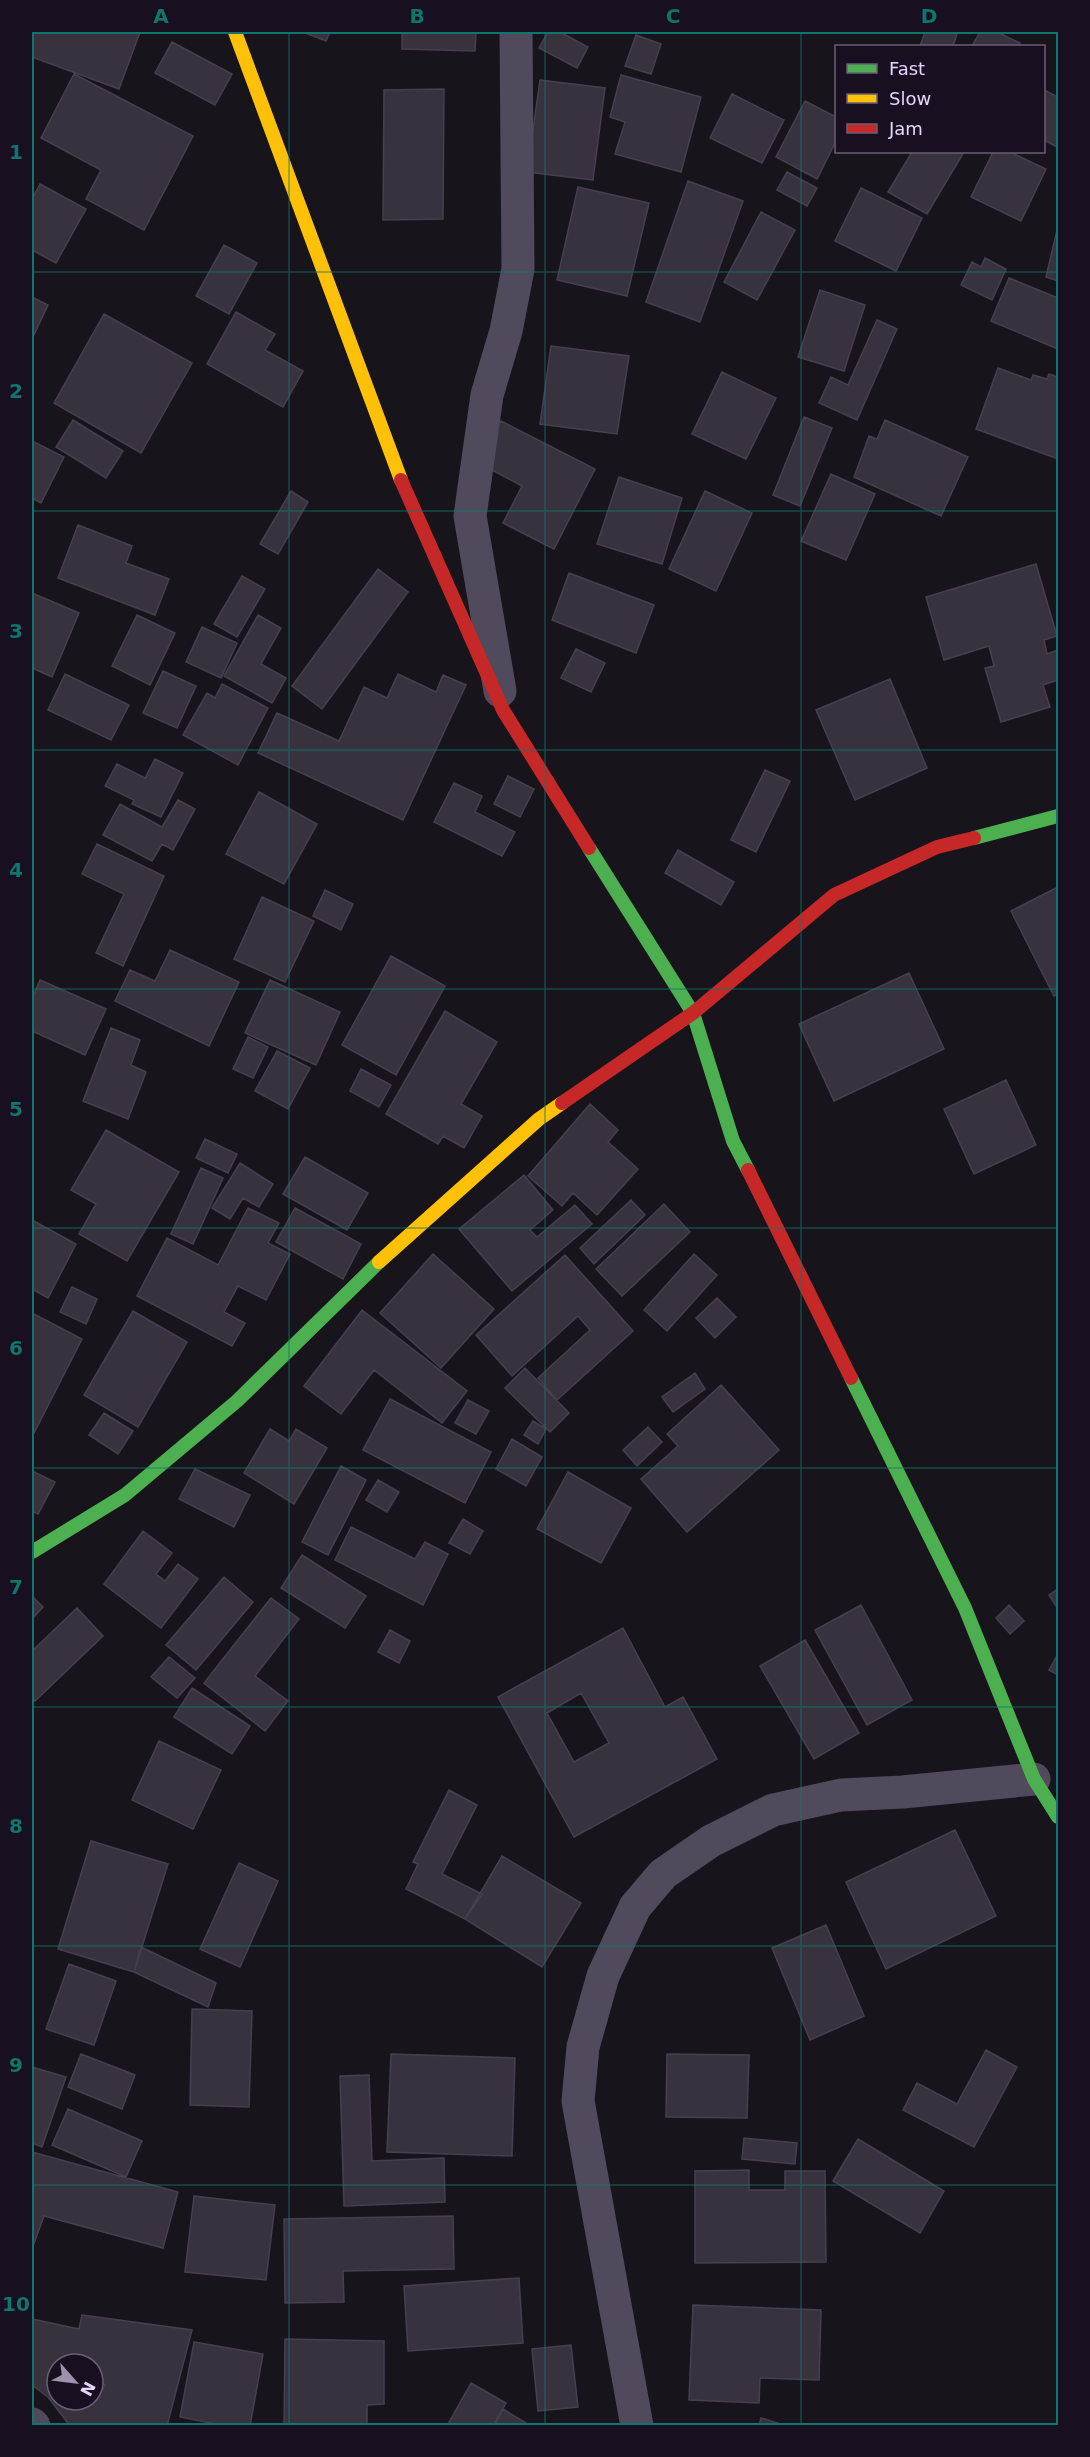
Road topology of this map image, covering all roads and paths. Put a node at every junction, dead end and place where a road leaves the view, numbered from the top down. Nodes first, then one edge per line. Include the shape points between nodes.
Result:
1 (235, 32) edge
2 (516, 32) edge
3 (503, 710) junction
4 (1059, 816) edge
5 (693, 1013) junction
6 (32, 1552) edge
7 (1034, 1779) junction
8 (1059, 1817) edge
9 (637, 2426) edge

1 - 3 street via 412,510
2 - 3 street via 518,269 506,331 487,395 470,516
3 - 5 street
4 - 5 street via 937,847 834,895
5 - 6 street via 539,1119 400,1241 237,1401 125,1496
5 - 7 street via 734,1141 965,1608
7 - 8 street
7 - 9 street via 841,1795 773,1810 711,1841 663,1874 635,1907 603,1976 584,2047 578,2101

